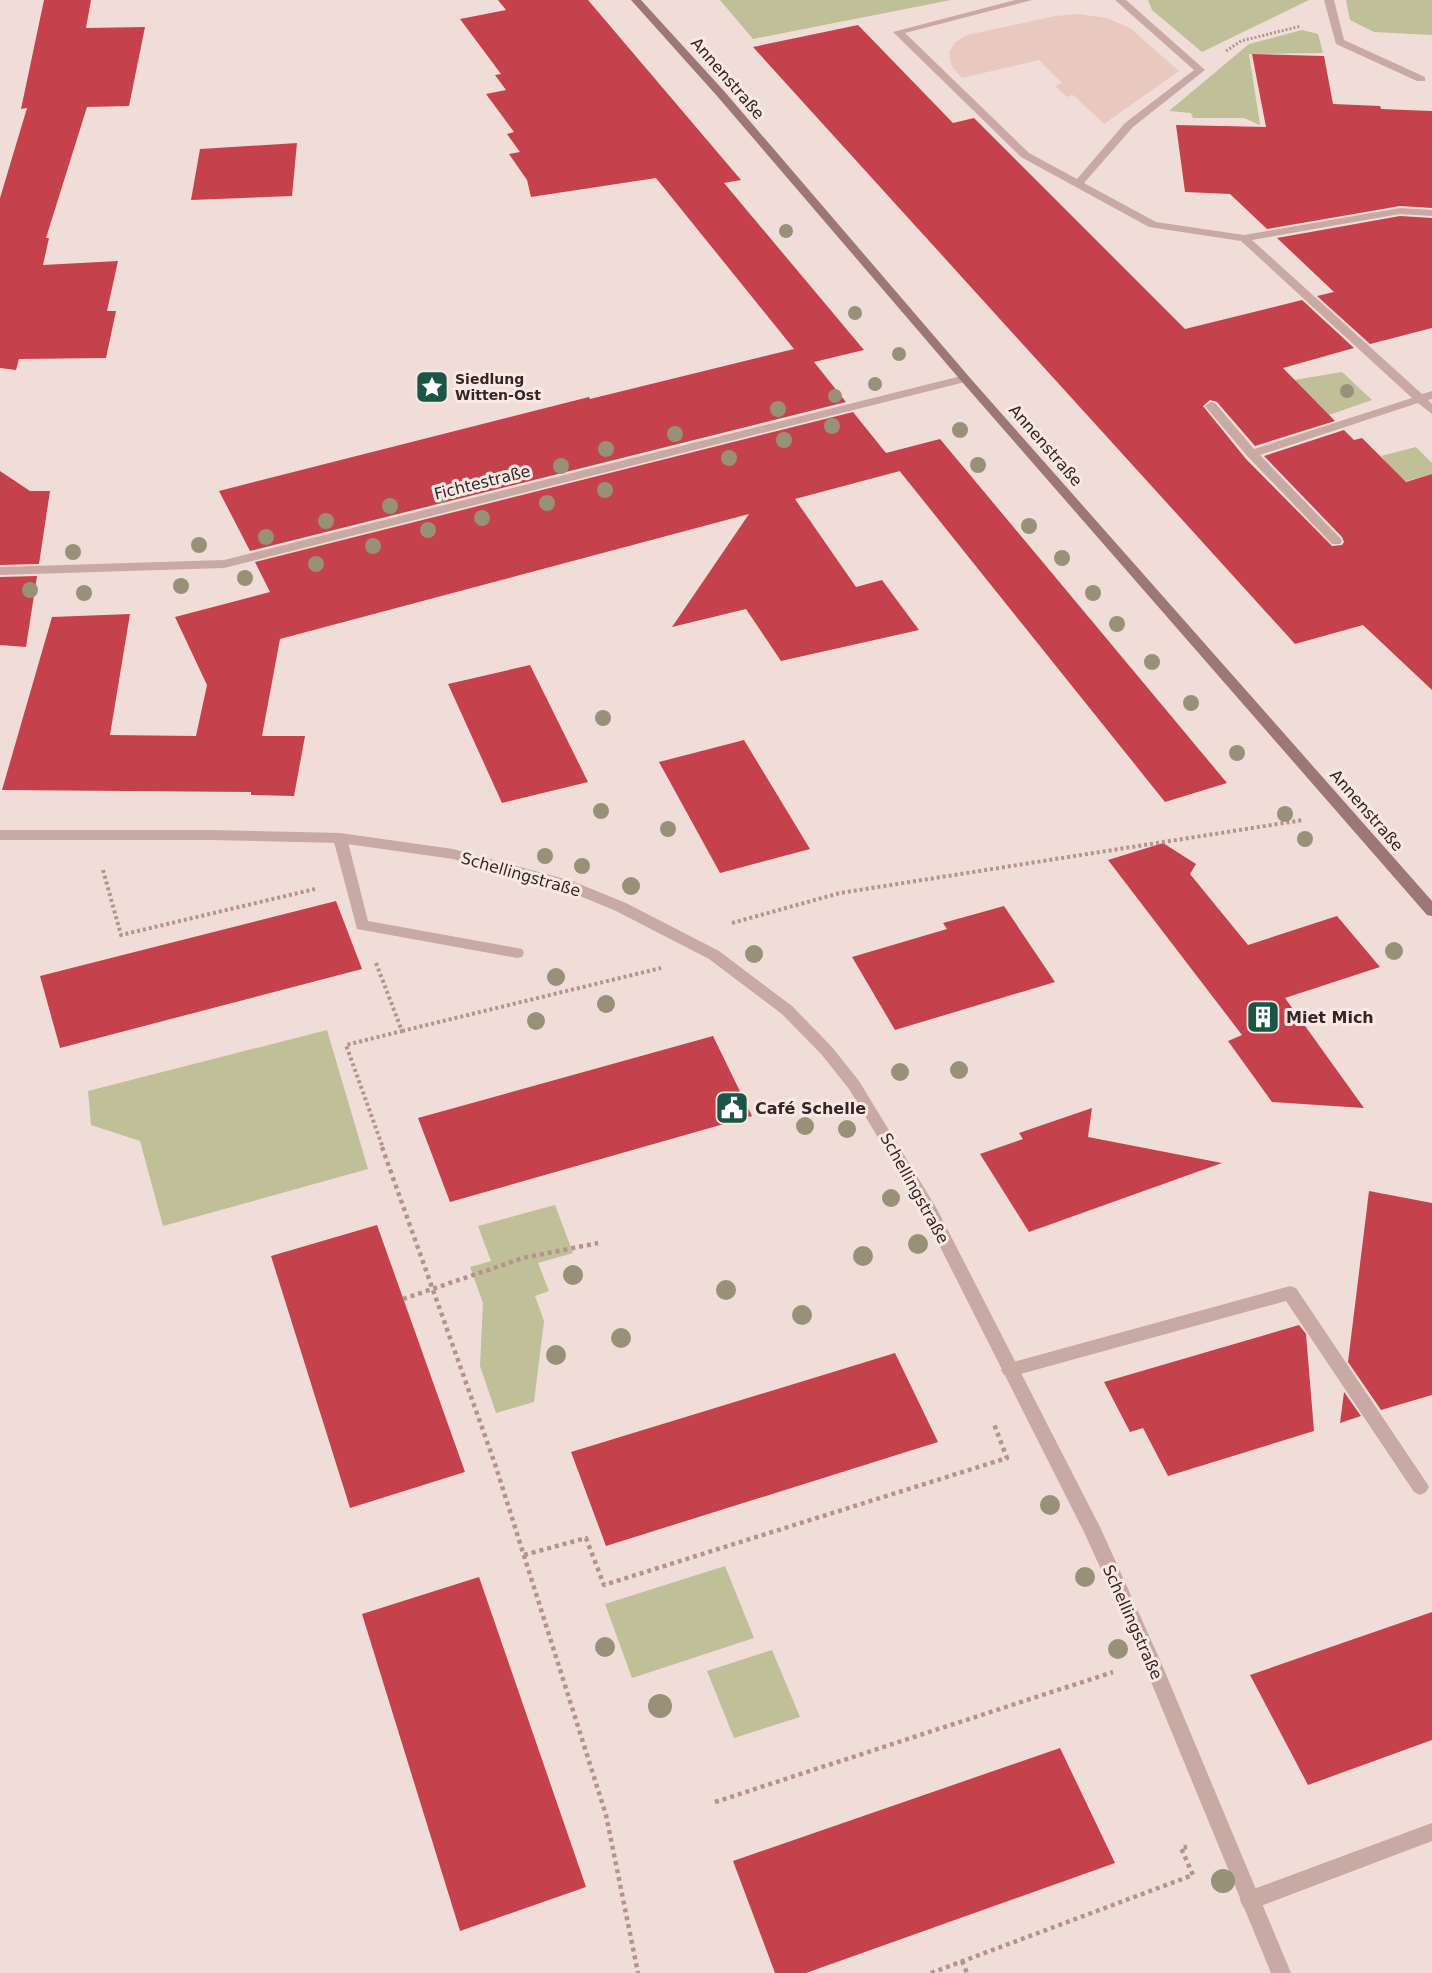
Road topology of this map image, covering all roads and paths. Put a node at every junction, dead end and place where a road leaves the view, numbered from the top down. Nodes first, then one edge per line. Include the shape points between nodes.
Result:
1 (636, 0) edge
2 (1027, 0) edge
3 (1120, 0) edge
4 (1329, 0) edge
5 (1333, 18) junction
6 (1200, 70) junction
7 (1421, 78) dead end
8 (1077, 185) junction
9 (1432, 213) edge
10 (1244, 238) junction
11 (965, 379) junction
12 (1432, 395) edge
13 (1419, 398) junction
14 (1211, 406) dead end
15 (1432, 411) edge
16 (1252, 454) junction
17 (1336, 541) dead end
18 (0, 571) edge
19 (1348, 813) junction
20 (0, 835) edge
21 (107, 835) junction
22 (340, 838) junction
23 (351, 880) junction
24 (1432, 911) edge
25 (362, 926) junction
26 (682, 938) junction
27 (517, 953) dead end
28 (714, 955) junction
29 (402, 1031) junction
30 (598, 1243) dead end
31 (432, 1289) junction
32 (403, 1299) dead end
33 (1010, 1370) junction
34 (1032, 1413) junction
35 (1420, 1487) dead end
36 (524, 1556) junction
37 (1151, 1660) junction
38 (715, 1802) dead end
39 (1432, 1832) edge
40 (1223, 1836) junction
41 (1250, 1900) junction
42 (962, 1961) junction
43 (638, 1973) edge
44 (931, 1973) edge
45 (967, 1973) edge
46 (1281, 1973) edge

1 - 11 street, Annenstraße via 704,73
2 - 8 street via 898,32 1025,155
3 - 6 street
4 - 5 street
5 - 6 path via 1241,41
5 - 7 street via 1339,42
6 - 8 street via 1129,125
8 - 10 street via 1153,225
9 - 10 street via 1400,212
10 - 13 street
11 - 18 street, Fichtestraße via 224,564
11 - 19 street, Annenstraße
12 - 13 street
13 - 15 street
13 - 16 street
14 - 16 street
16 - 17 street
19 - 24 street, Annenstraße
19 - 26 path via 840,893
20 - 21 street, Schellingstraße
21 - 22 street, Schellingstraße
21 - 23 path via 100,862 121,934
22 - 23 street
22 - 26 street, Schellingstraße via 434,851 503,866 567,885
23 - 25 street
25 - 27 street
25 - 29 path
26 - 28 street, Schellingstraße
28 - 29 path
28 - 33 street, Schellingstraße via 787,1010 854,1085 929,1209
29 - 31 path via 346,1045
30 - 31 path via 571,1246
31 - 32 path
31 - 36 path
33 - 34 street, Schellingstraße
33 - 35 street via 1290,1293
34 - 36 path via 993,1425 1007,1458 604,1585 586,1538
34 - 37 street, Schellingstraße via 1092,1529
36 - 43 path via 606,1815
37 - 38 path
37 - 40 street, Schellingstraße
39 - 41 street
40 - 41 street, Schellingstraße
40 - 42 path via 1181,1848 1193,1875
41 - 46 street, Schellingstraße
42 - 44 path
42 - 45 path

